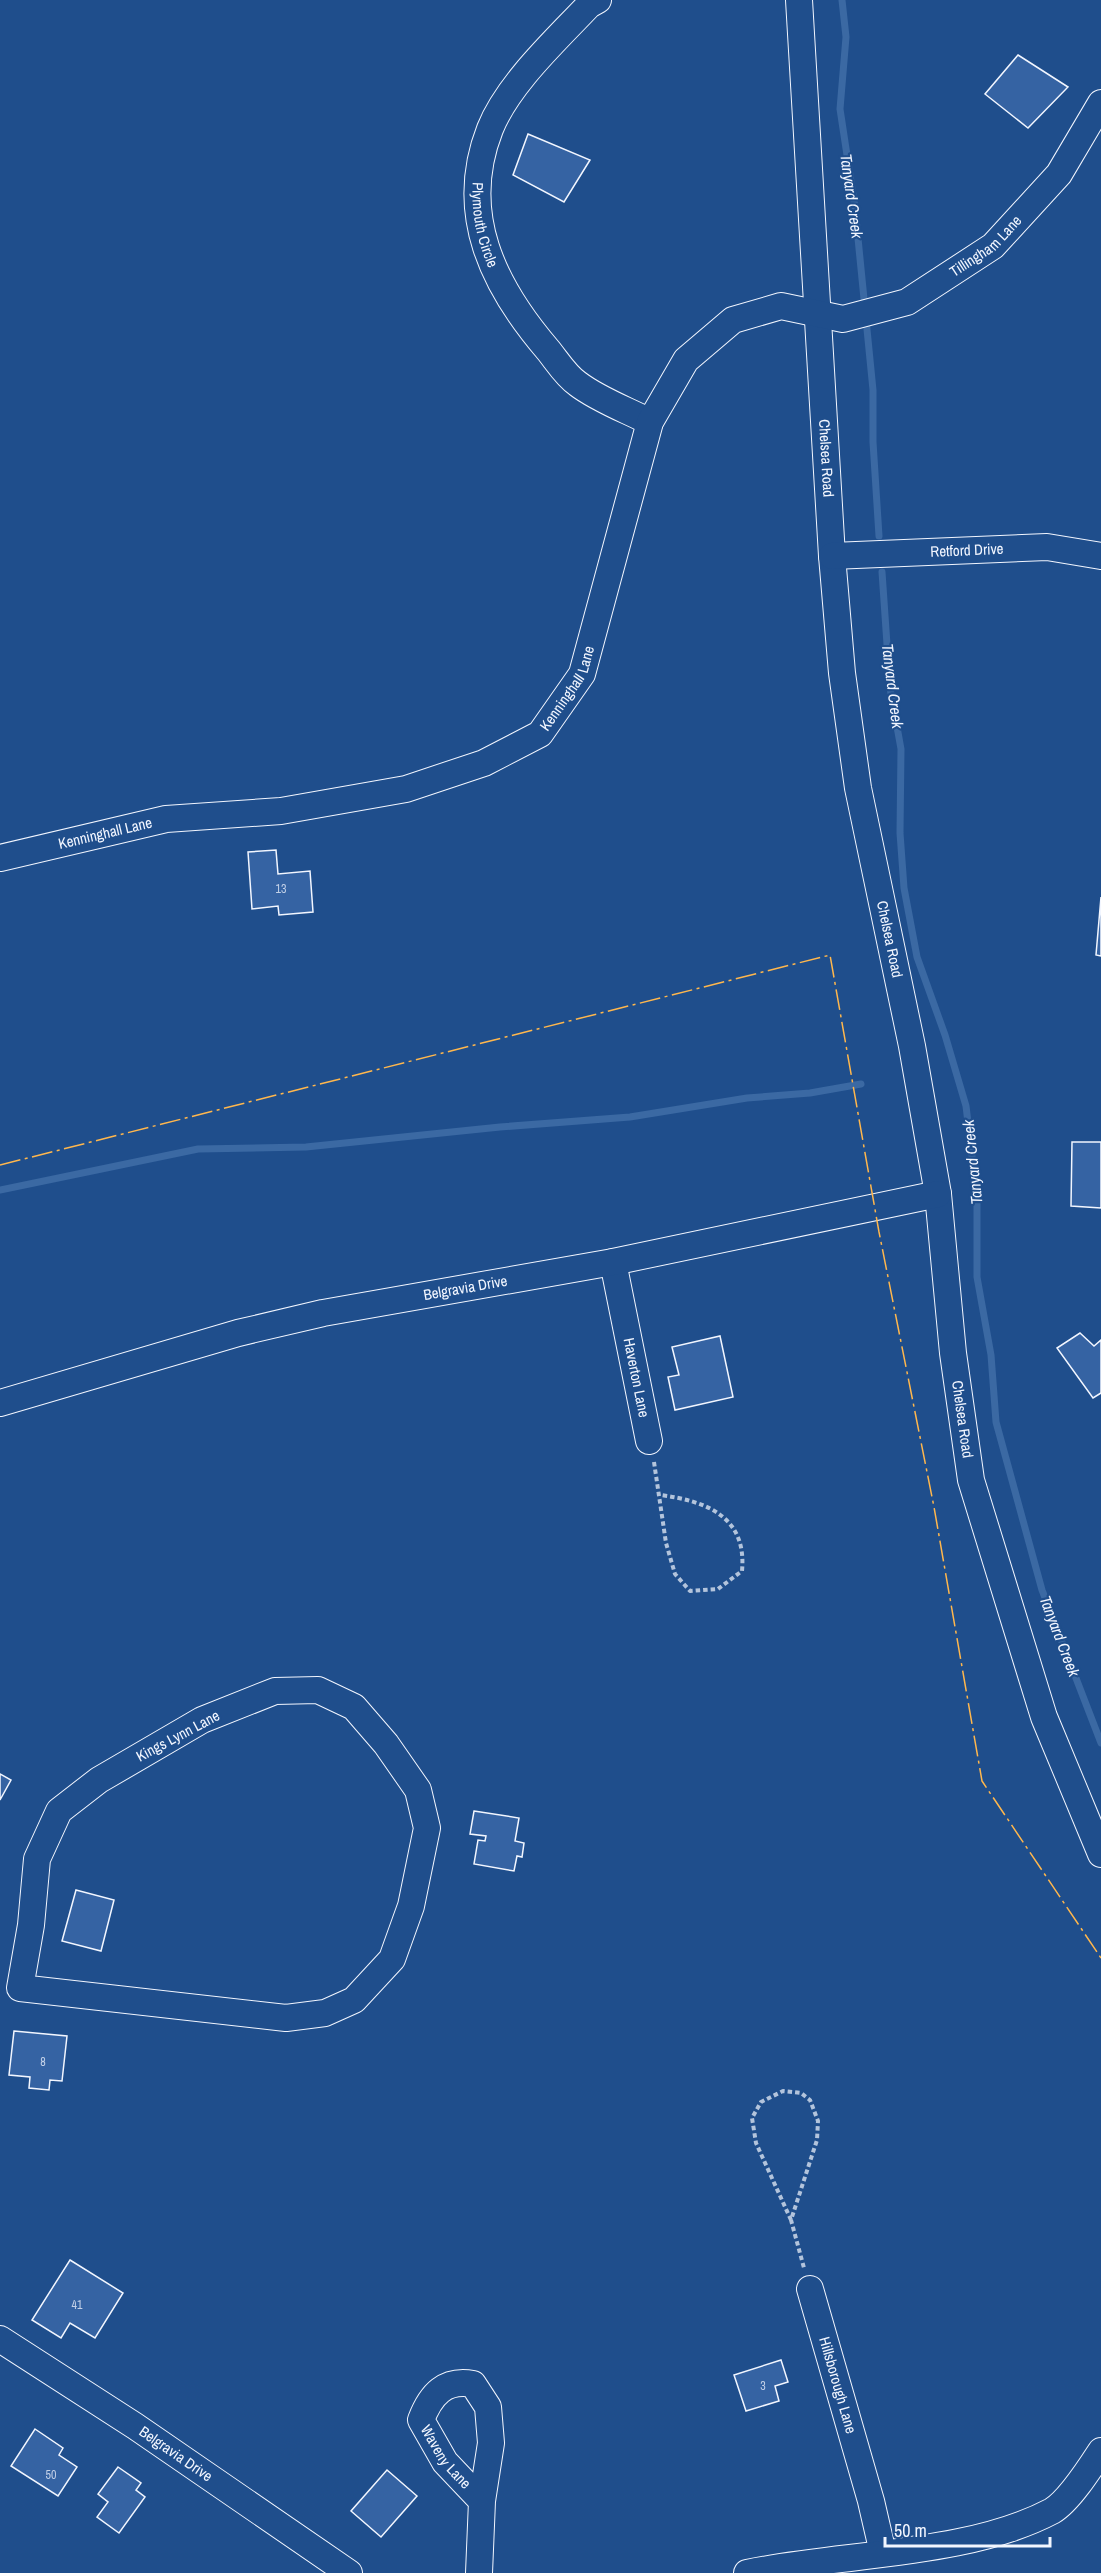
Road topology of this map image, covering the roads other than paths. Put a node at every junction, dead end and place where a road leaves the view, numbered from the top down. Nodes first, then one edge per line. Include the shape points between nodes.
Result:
1 (598, 0) edge
2 (799, 0) edge
3 (1101, 103) edge
4 (831, 318) junction
5 (650, 422) junction
6 (832, 556) junction
7 (1101, 556) edge
8 (0, 858) edge
9 (938, 1194) junction
10 (613, 1262) junction
11 (0, 1403) edge
12 (649, 1440) road end
13 (1101, 1854) edge
14 (10, 1988) edge
15 (810, 2289) road end
16 (0, 2339) edge
17 (1101, 2451) edge
18 (482, 2501) dead end
19 (883, 2553) junction
20 (350, 2573) edge
21 (479, 2573) edge
22 (747, 2573) edge

1 - 5 street, Plymouth Circle via 522,78 490,128 477,176 479,229 499,281 536,336 577,384
2 - 4 street, Chelsea Road via 806,140
3 - 4 street, Tillingham Lane via 1059,174 993,246 907,302
4 - 5 street, Kenninghall Lane via 781,306 733,320 686,360
4 - 6 street, Chelsea Road
5 - 8 street, Kenninghall Lane via 582,674 540,734 484,763 406,789 281,811 166,819
6 - 7 street, Retford Drive via 1047,547
6 - 9 street, Chelsea Road via 842,674 858,788 912,1046
9 - 10 street, Belgravia Drive
9 - 13 street, Chelsea Road via 953,1353 971,1480 1044,1717
10 - 11 street, Belgravia Drive via 323,1312
10 - 12 street, Haverton Lane
14 - 14 street, Kings Lynn Lane via 31,1925 37,1859 59,1811 99,1780 202,1720 275,1691 318,1690 354,1707 418,1790 427,1828 411,1906 392,1959 354,2000 326,2013 286,2018
15 - 19 street, Hillsborough Lane
16 - 20 street, Belgravia Drive
17 - 19 street via 1085,2476 1054,2510 982,2538
18 - 21 street, Waveny Lane
19 - 22 street

